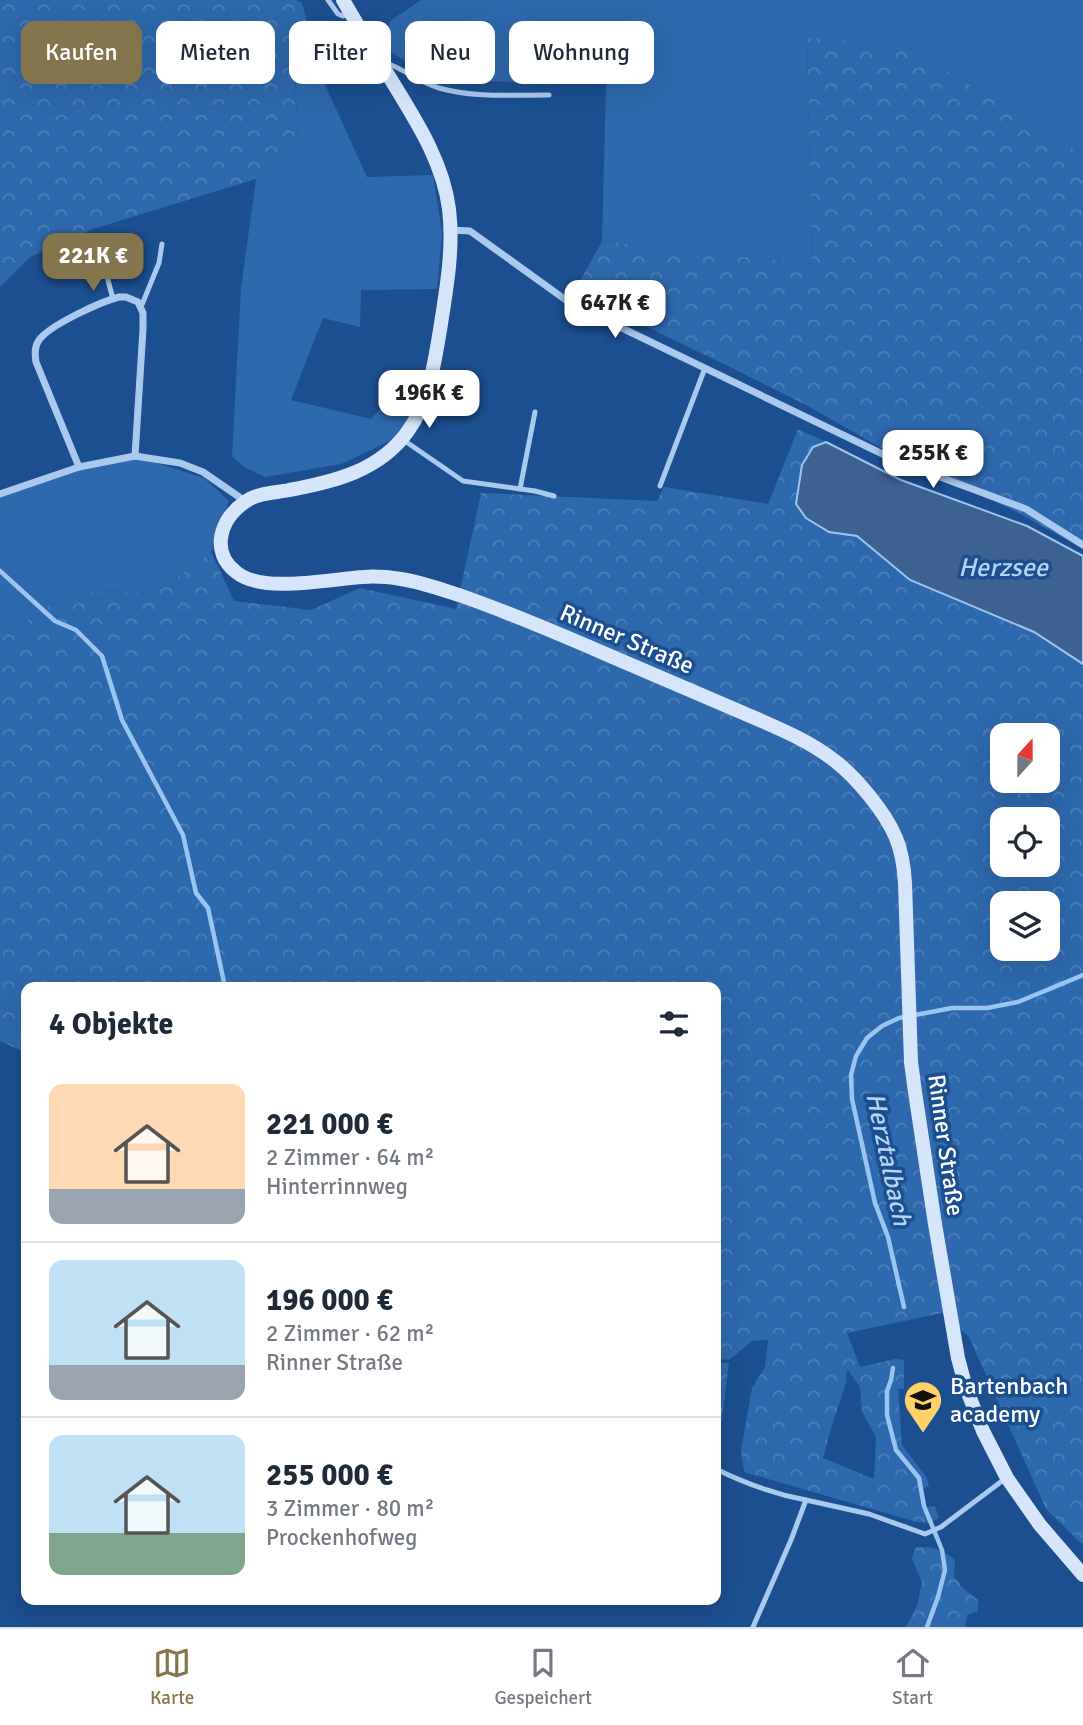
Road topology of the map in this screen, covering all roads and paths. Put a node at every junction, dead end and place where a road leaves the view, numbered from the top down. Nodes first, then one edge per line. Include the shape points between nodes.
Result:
1 (328, 0) edge
2 (346, 6) edge
3 (355, 21) edge
4 (391, 64) edge
5 (391, 81) edge
6 (549, 95) dead end
7 (451, 230) junction
8 (162, 244) dead end
9 (106, 255) dead end
10 (113, 299) junction
11 (141, 307) junction
12 (705, 368) junction
13 (535, 412) dead end
14 (402, 439) junction
15 (135, 456) junction
16 (79, 467) junction
17 (660, 486) dead end
18 (520, 489) junction
19 (0, 494) edge
20 (554, 496) dead end
21 (245, 501) junction
22 (1083, 545) edge
23 (721, 1471) edge
24 (1007, 1478) junction
25 (806, 1500) junction
26 (1083, 1575) edge
27 (753, 1627) edge

1 - 2 lane via 343,16
2 - 3 main road
4 - 6 lane via 426,84 456,92
5 - 7 main road via 433,156
7 - 12 street via 470,231 570,303
7 - 14 main road via 430,382
8 - 11 lane
9 - 10 lane
10 - 11 street via 126,297
10 - 16 street via 48,332 35,351
11 - 15 street
12 - 17 lane
12 - 22 street via 897,461 1026,509
13 - 18 lane
14 - 18 lane via 463,481
14 - 21 main road via 363,470 344,478
15 - 16 street
15 - 21 street via 203,472
16 - 19 street
18 - 20 lane
21 - 24 main road, Rinner Straße via 225,524 220,545 227,562 247,579 280,584 369,576 402,579 490,606 812,745 868,793 896,836 903,859 911,1062 958,1358 966,1388
23 - 25 lane
24 - 25 lane via 941,1527 923,1534 856,1510
24 - 26 main road, Rinner Straße
25 - 27 lane

